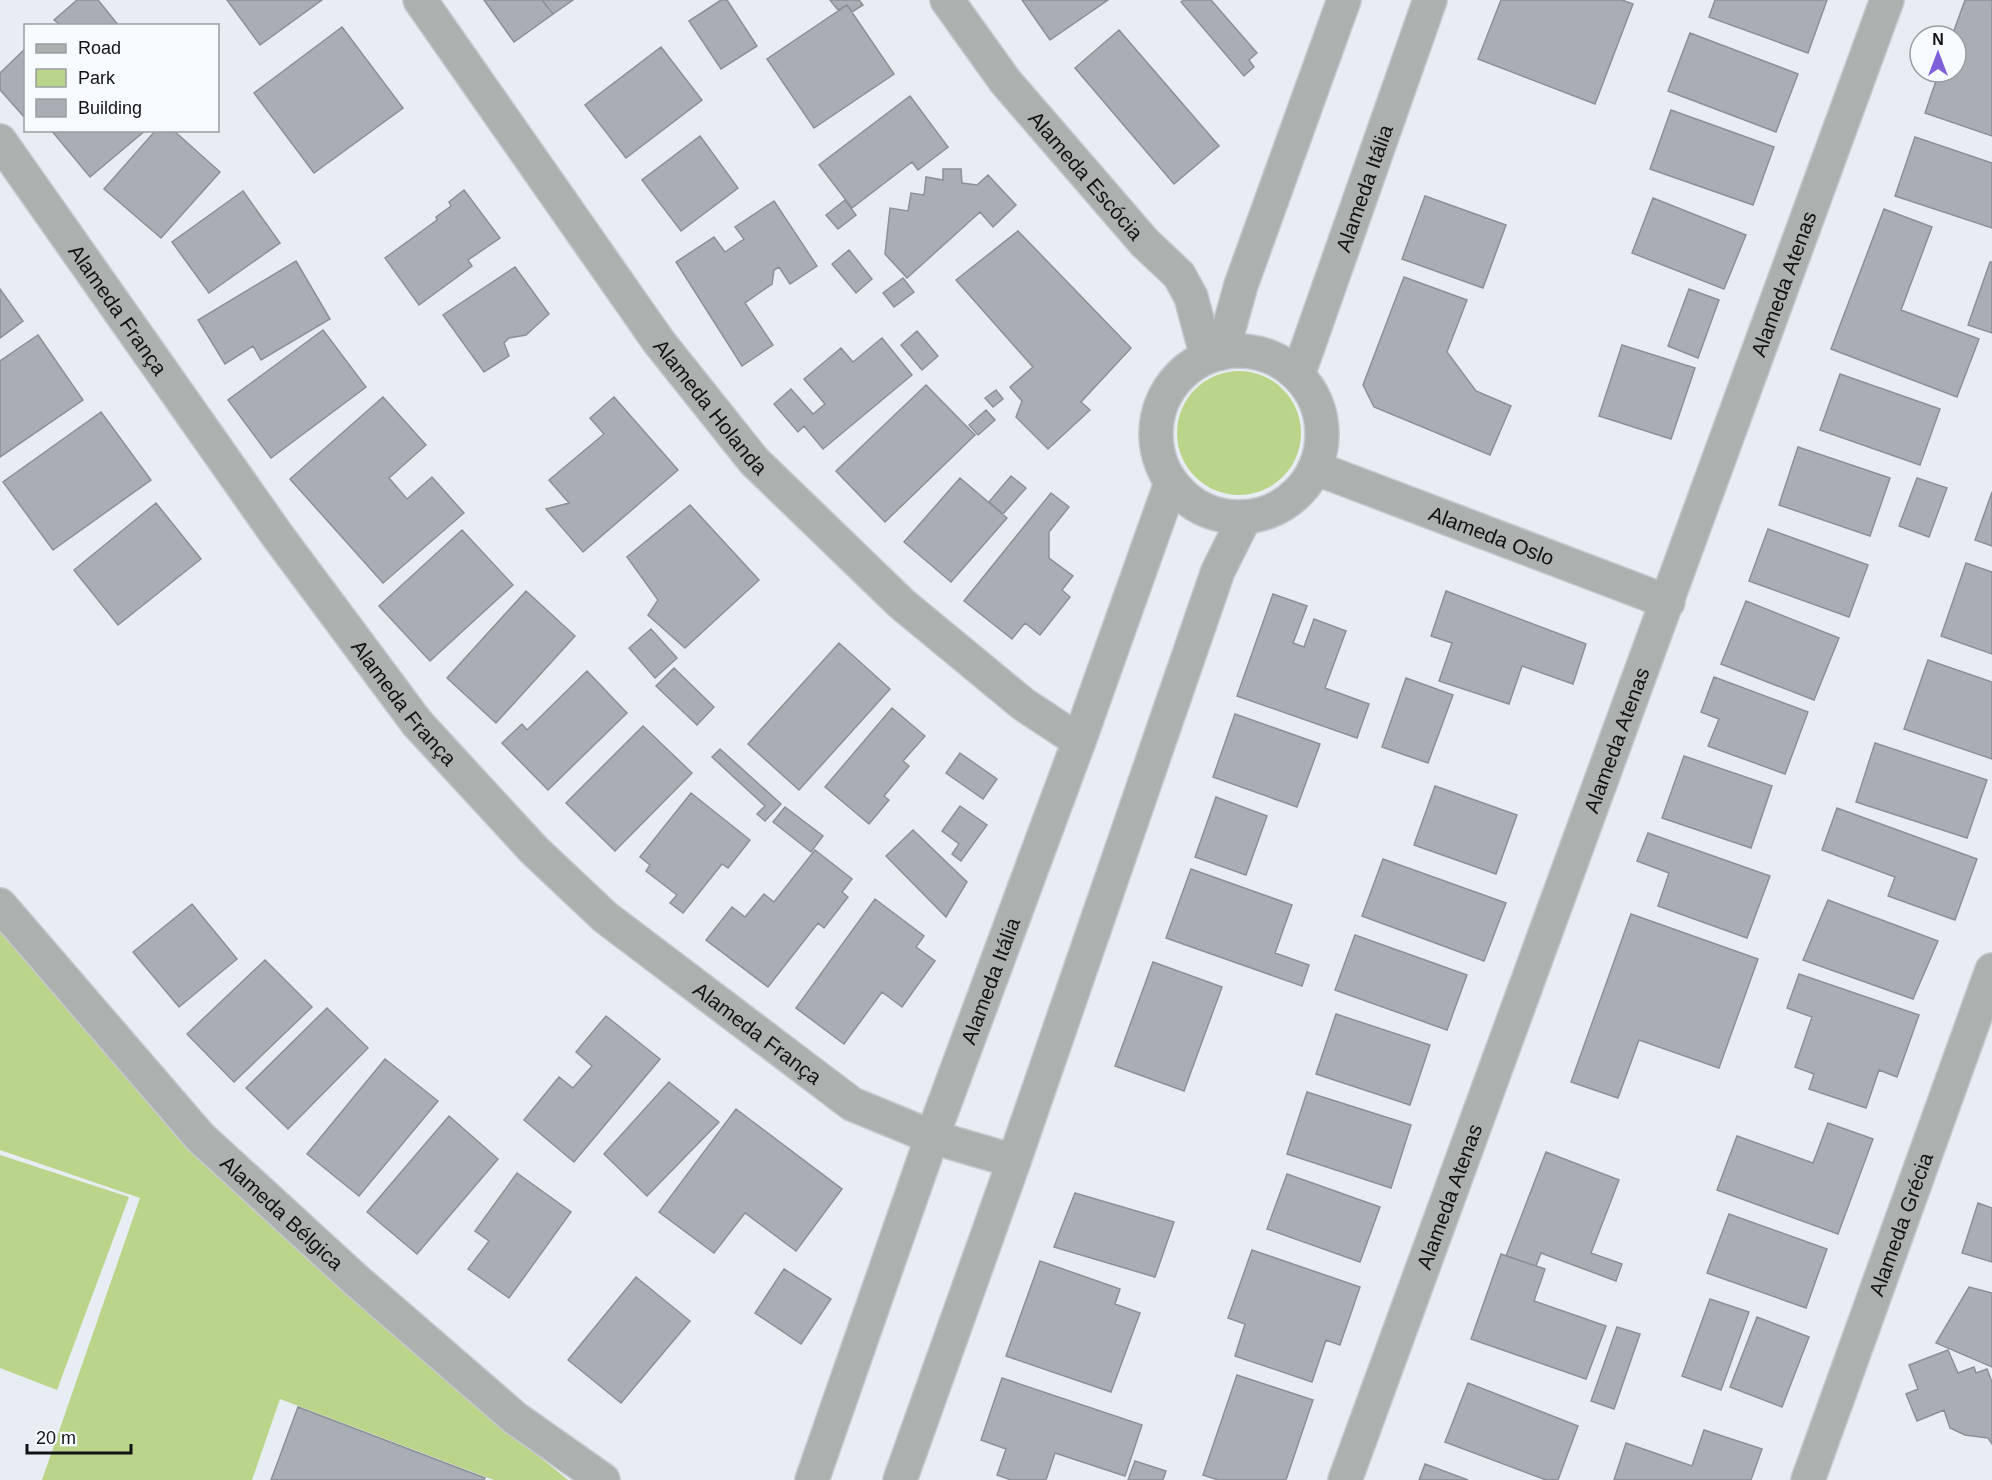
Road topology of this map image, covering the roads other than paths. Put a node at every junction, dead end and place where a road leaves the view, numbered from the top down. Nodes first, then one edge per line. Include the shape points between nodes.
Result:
1 (420, 0) edge
2 (947, 0) edge
3 (1344, 0) edge
4 (1430, 0) edge
5 (1887, 0) edge
6 (0, 141) edge
7 (1215, 355) junction
8 (1298, 375) junction
9 (1315, 468) junction
10 (1171, 483) junction
11 (1245, 517) junction
12 (1668, 602) junction
13 (1079, 741) junction
14 (0, 904) edge
15 (1992, 970) edge
16 (932, 1137) junction
17 (1014, 1161) junction
18 (603, 1480) edge
19 (812, 1480) edge
20 (900, 1480) edge
21 (1345, 1480) edge
22 (1808, 1480) edge

1 - 13 street, Alameda Holanda via 659,342 754,461 902,604 1023,704
2 - 7 street, Alameda Escócia via 1005,81 1145,243 1179,275
3 - 7 street
4 - 8 street, Alameda Itália
5 - 12 street, Alameda Atenas
6 - 16 street, Alameda França via 277,535 417,723 534,850 605,917 852,1104
7 - 8 street via 1250,352 1276,360
7 - 10 street via 1188,368 1173,383 1159,411 1155,444
8 - 9 street via 1313,396 1322,419 1322,444
9 - 11 street via 1304,487 1287,503 1267,513
9 - 12 street, Alameda Oslo
10 - 11 street via 1203,510
10 - 13 street, Alameda Itália
11 - 17 street via 1218,571
12 - 21 street, Alameda Atenas
13 - 16 street, Alameda Itália
14 - 18 street, Alameda Bélgica via 200,1137 515,1418
15 - 22 street, Alameda Grécia
16 - 17 street, Alameda França
16 - 19 street, Alameda Itália
17 - 20 street

